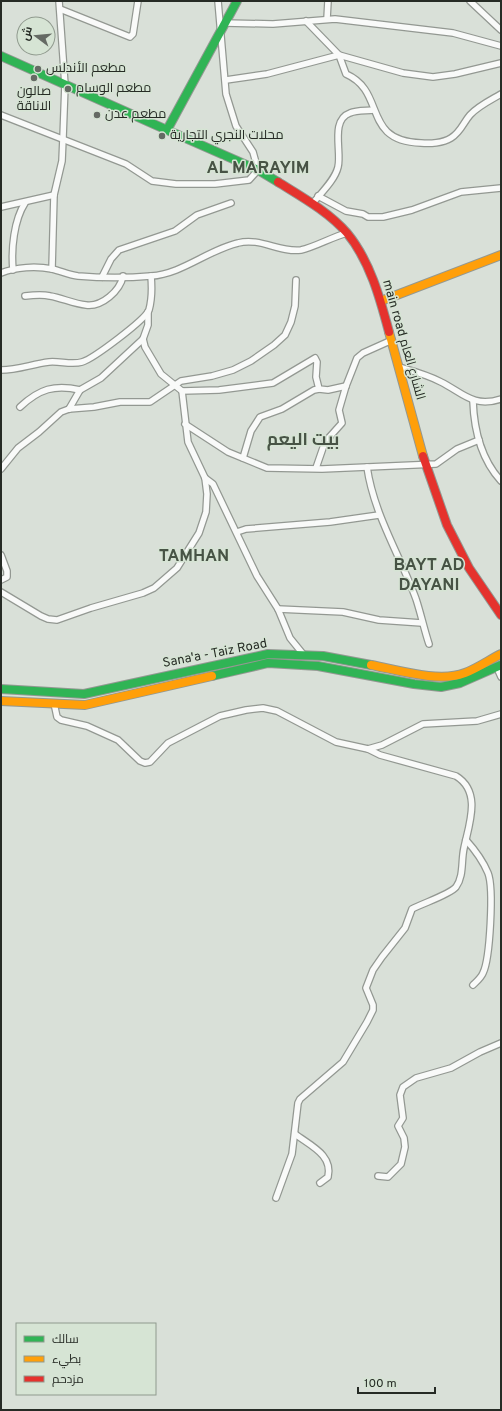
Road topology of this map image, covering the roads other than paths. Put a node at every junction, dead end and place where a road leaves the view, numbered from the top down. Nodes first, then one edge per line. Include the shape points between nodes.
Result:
1 (59, 1) edge
2 (138, 1) edge
3 (218, 1) edge
4 (237, 1) edge
5 (328, 1) edge
6 (470, 1) edge
7 (60, 9) junction
8 (327, 19) junction
9 (306, 21) junction
10 (223, 27) junction
11 (501, 30) edge
12 (501, 46) edge
13 (340, 55) junction
14 (1, 56) edge
15 (501, 62) edge
16 (226, 80) junction
17 (65, 85) junction
18 (501, 94) edge
19 (374, 110) junction
20 (1, 115) edge
21 (167, 130) junction
22 (64, 138) junction
23 (258, 170) junction
24 (501, 188) edge
25 (54, 195) junction
26 (316, 200) junction
27 (231, 202) dead end
28 (25, 203) junction
29 (1, 207) edge
30 (346, 233) junction
31 (501, 255) edge
32 (52, 269) junction
33 (12, 270) junction
34 (1, 273) edge
35 (123, 276) junction
36 (151, 276) junction
37 (102, 277) junction
38 (296, 280) dead end
39 (25, 296) dead end
40 (381, 300) junction
41 (148, 312) junction
42 (143, 339) junction
43 (392, 340) junction
44 (399, 367) junction
45 (1, 370) edge
46 (174, 384) junction
47 (346, 386) junction
48 (319, 389) junction
49 (80, 390) junction
50 (182, 391) junction
51 (501, 399) edge
52 (473, 401) junction
53 (20, 407) dead end
54 (69, 409) junction
55 (185, 424) junction
56 (479, 440) junction
57 (243, 458) junction
58 (426, 465) junction
59 (367, 467) junction
60 (1, 468) edge
61 (316, 468) junction
62 (205, 478) junction
63 (501, 481) edge
64 (379, 515) junction
65 (237, 532) junction
66 (1, 555) edge
67 (1, 580) edge
68 (1, 592) edge
69 (278, 609) junction
70 (501, 614) edge
71 (422, 623) junction
72 (429, 644) dead end
73 (303, 654) junction
74 (501, 654) edge
75 (302, 665) junction
76 (499, 666) edge
77 (501, 677) edge
78 (1, 689) edge
79 (1, 701) edge
80 (54, 703) junction
81 (501, 714) edge
82 (368, 749) junction
83 (466, 840) junction
84 (473, 985) dead end
85 (501, 1043) edge
86 (296, 1134) junction
87 (378, 1176) dead end
88 (320, 1183) dead end
89 (276, 1198) dead end

1 - 7 street
2 - 7 street via 133,34 130,38
3 - 10 street
4 - 10 main road
5 - 8 street
6 - 11 street
7 - 17 street
8 - 9 street
8 - 12 street via 453,33
9 - 10 street
9 - 13 street
10 - 16 street
10 - 21 main road
13 - 15 street via 403,73 433,77
13 - 16 street via 261,76
13 - 19 street via 346,74 360,82
14 - 17 main road, main road الشارع العام
16 - 23 street via 230,111 243,139 253,152
17 - 21 main road, main road الشارع العام
17 - 22 street
18 - 19 street via 471,114 456,135 448,140 435,142 413,143 389,135
19 - 26 street via 348,113 344,118 338,131 338,168
20 - 22 street
21 - 23 main road, main road الشارع العام
22 - 23 street via 126,164 152,181 215,184 249,180
22 - 25 street via 62,161
23 - 26 main road, main road الشارع العام
24 - 26 street via 461,192 412,210 383,217 368,217
25 - 28 street
25 - 32 street
26 - 30 main road, main road الشارع العام
27 - 37 street via 197,215 175,231 119,250
28 - 29 street
28 - 33 street via 17,222
30 - 36 street via 301,250 239,242 175,271
30 - 40 main road, main road الشارع العام via 363,257
31 - 40 main road
32 - 33 street
32 - 37 street via 78,276
33 - 34 street
35 - 36 street
35 - 37 street
35 - 39 street via 113,294 92,305 51,296
36 - 41 street via 152,289
38 - 46 street via 295,306 291,322 285,335 274,345 233,370
40 - 43 main road, main road الشارع العام
41 - 42 street via 148,326
41 - 45 street via 117,341 84,361 47,362 17,370
42 - 46 street via 156,368 165,379
42 - 49 street via 101,378
43 - 44 main road, main road الشارع العام
43 - 47 street via 360,354
44 - 52 street via 432,378
44 - 58 main road, main road الشارع العام
46 - 50 street
46 - 54 street via 150,402 132,401
47 - 48 street
47 - 61 street via 339,410 342,423 325,442
48 - 50 street via 315,358 273,383 219,390
48 - 57 street via 282,409 260,417 251,431
49 - 53 street via 49,389 32,395
49 - 54 street
50 - 55 street
51 - 52 street
52 - 56 street
54 - 60 street via 61,412 18,448
55 - 57 street via 206,439
55 - 62 street via 192,454
56 - 58 street via 457,449 436,464
56 - 63 street via 485,458
57 - 61 street via 267,468
58 - 59 street
58 - 70 main road, main road الشارع العام via 447,525 469,568
59 - 61 street
59 - 64 street
62 - 65 street via 214,484
62 - 68 street via 206,512 199,533 177,568 154,588 57,620 41,616
64 - 65 street
64 - 71 street via 415,597
65 - 69 street via 257,576
66 - 67 street via 8,571 7,577
69 - 71 street via 343,612 379,620
69 - 73 street via 285,629
71 - 72 street
73 - 74 main road, Sana'a - Taiz Road via 447,677 465,673
73 - 75 main road
73 - 78 main road, Sana'a - Taiz Road via 268,654 84,694
75 - 76 main road, Sana'a - Taiz Road via 442,687 460,683
75 - 80 main road, Sana'a - Taiz Road via 268,663 85,705
76 - 77 street
79 - 80 main road, Sana'a - Taiz Road
80 - 82 street via 57,717 61,720 101,731 118,740 145,763 156,757 168,743 220,716 263,708 277,711 336,742
81 - 82 street via 477,721 423,724 382,745
82 - 83 street via 380,755 456,776 465,782 472,810
83 - 84 street via 483,863 491,888 490,939 483,973
83 - 86 street via 459,880 455,888 412,909 405,928 373,970 366,988 373,1005 367,1022 343,1062 300,1099
85 - 87 street via 451,1068 416,1078 403,1087 400,1095 403,1118 398,1126 405,1142 401,1164 388,1177
86 - 88 street via 323,1154 328,1163 328,1178
86 - 89 street

